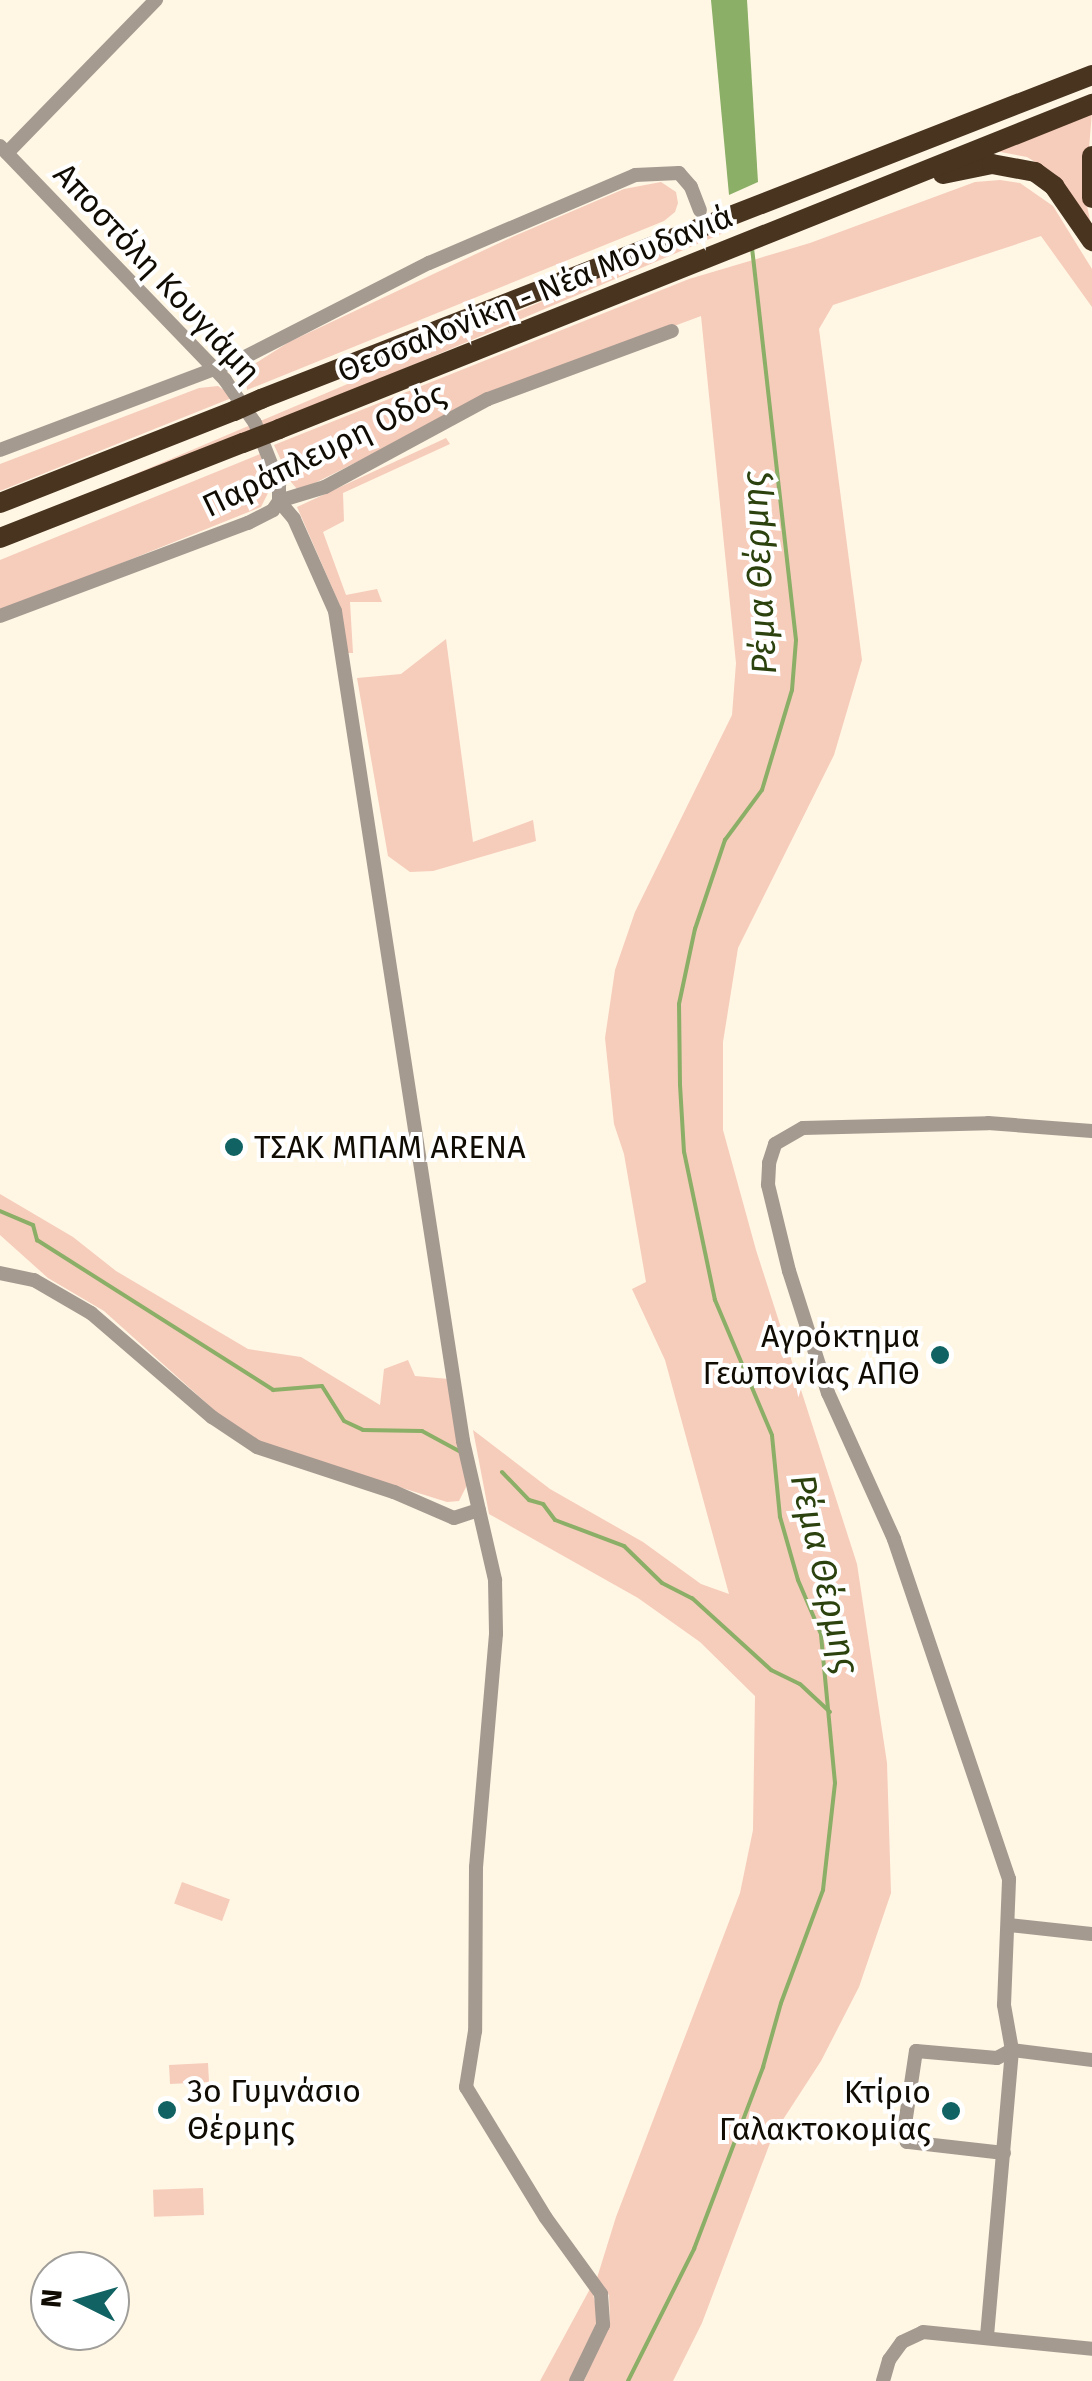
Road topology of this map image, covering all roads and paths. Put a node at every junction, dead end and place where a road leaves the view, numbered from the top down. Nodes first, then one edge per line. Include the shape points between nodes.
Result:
1 (156, 0) edge
2 (1088, 76) edge
3 (1092, 104) edge
4 (4, 149) edge
5 (1092, 156) edge
6 (858, 196) junction
7 (1092, 198) edge
8 (708, 214) junction
9 (1092, 242) edge
10 (672, 331) dead end
11 (191, 344) junction
12 (214, 369) junction
13 (191, 376) junction
14 (0, 450) edge
15 (278, 502) junction
16 (0, 503) edge
17 (0, 538) edge
18 (0, 616) edge
19 (1092, 1131) edge
20 (0, 1273) edge
21 (479, 1510) junction
22 (1009, 1925) junction
23 (1092, 1934) edge
24 (1012, 2050) junction
25 (1092, 2060) edge
26 (1004, 2153) junction
27 (987, 2336) junction
28 (1092, 2349) edge
29 (576, 2381) edge
30 (884, 2381) edge

1 - 4 street
2 - 8 highway, Θεσσαλονίκη - Νέα Μουδανιά via 776,196
3 - 6 highway, Θεσσαλονίκη - Νέα Μουδανιά
4 - 11 street, Αποστόλη Κουγιάμη
5 - 7 highway
6 - 9 highway via 980,165 1020,167 1054,186
6 - 17 highway, Θεσσαλονίκη - Νέα Μουδανιά, bridge
8 - 12 street via 679,173 635,174 429,263
8 - 16 highway, Θεσσαλονίκη - Νέα Μουδανιά, bridge
10 - 15 street, Παράπλευρη Οδός via 488,399 325,488
11 - 12 street, Αποστόλη Κουγιάμη
11 - 13 street
12 - 13 street
12 - 15 street, Αποστόλη Κουγιάμη via 255,423 279,484
13 - 14 street
15 - 18 street, Παράπλευρη Οδός via 248,523
15 - 21 street via 294,519 335,612
19 - 22 street via 988,1123 803,1128 775,1144 769,1163 788,1270 828,1393 894,1539 1006,1866
20 - 21 street via 34,1280 91,1313 257,1448 454,1518
21 - 29 street via 495,1580 496,1634 476,1867 475,2031 466,2087 546,2218 602,2294 602,2325
22 - 23 street
22 - 24 street via 1004,2004
24 - 25 street
24 - 26 street
24 - 26 street via 997,2058 916,2052 904,2131 918,2145
26 - 27 street
27 - 28 street
27 - 30 street via 923,2332 902,2342 888,2360

